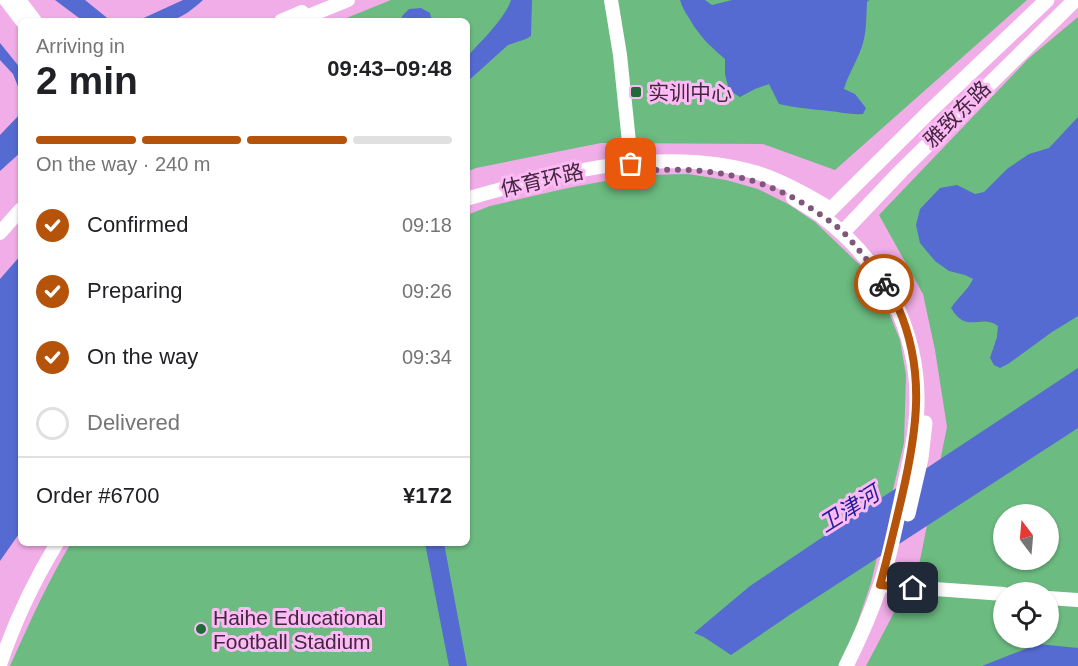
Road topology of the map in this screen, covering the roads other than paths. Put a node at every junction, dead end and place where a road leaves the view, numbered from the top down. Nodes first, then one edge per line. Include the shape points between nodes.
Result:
1 (6, 0) edge
2 (19, 0) edge
3 (332, 0) edge
4 (348, 0) edge
5 (611, 0) edge
6 (619, 0) edge
7 (1047, 0) edge
8 (1075, 0) edge
9 (20, 18) edge
10 (34, 18) edge
11 (288, 18) edge
12 (303, 18) edge
13 (635, 168) junction
14 (470, 198) edge
15 (18, 204) edge
16 (470, 207) edge
17 (18, 212) edge
18 (827, 213) junction
19 (0, 224) edge
20 (847, 229) junction
21 (0, 233) edge
22 (44, 546) edge
23 (55, 546) edge
24 (885, 586) junction
25 (993, 593) edge
26 (1059, 599) edge
27 (1078, 600) edge
28 (0, 640) edge
29 (0, 665) edge
30 (846, 666) edge
31 (857, 666) edge

1 - 9 main road
2 - 10 main road
3 - 11 main road
4 - 12 main road
5 - 13 main road
6 - 13 main road via 627,50
7 - 18 main road, 雅致东路
8 - 20 main road, 雅致东路
13 - 14 main road, 体育环路 via 579,171
13 - 16 main road, 体育环路 via 539,187
13 - 18 main road, 体育环路 via 697,162 760,173 781,182
15 - 19 main road
17 - 21 main road
18 - 20 main road, 体育环路
20 - 24 main road, 体育环路 via 897,305 912,350 916,383 913,471
22 - 28 main road
23 - 29 main road
24 - 25 main road
24 - 30 main road, 体育环路
24 - 31 main road, 体育环路 via 876,624
26 - 27 main road

